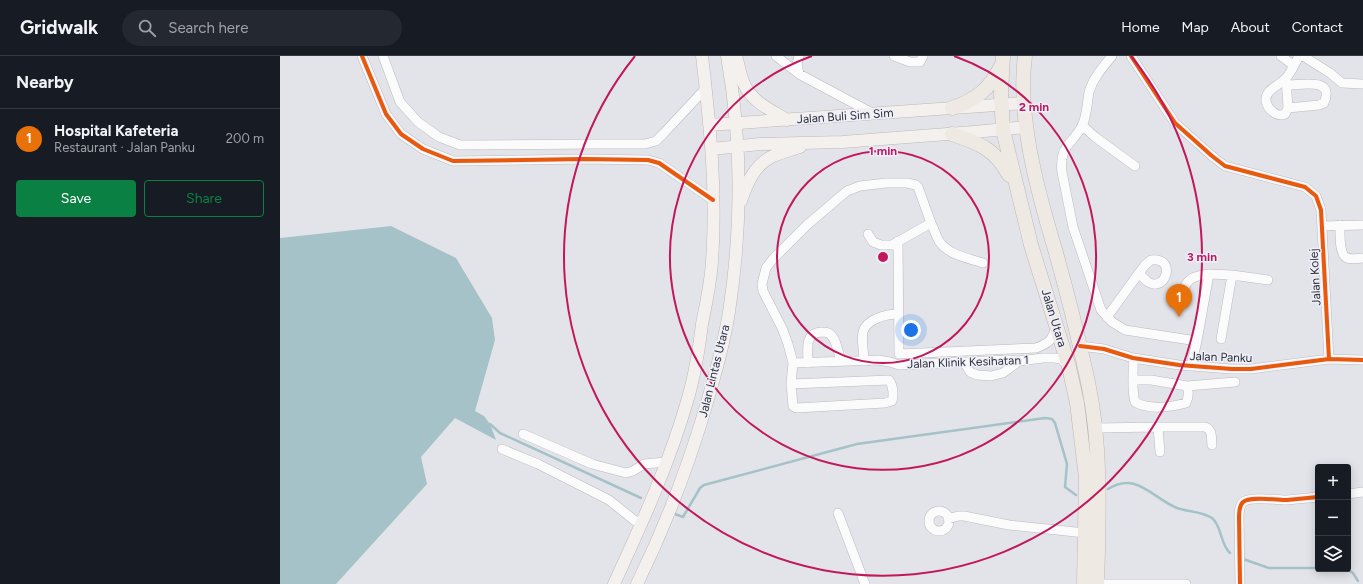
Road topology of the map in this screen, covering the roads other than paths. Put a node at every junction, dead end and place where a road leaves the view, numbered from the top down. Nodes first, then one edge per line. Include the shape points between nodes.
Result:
1 (362, 56) edge
2 (383, 56) edge
3 (702, 56) edge
4 (727, 56) edge
5 (736, 56) edge
6 (776, 56) edge
7 (799, 56) edge
8 (894, 56) edge
9 (923, 56) edge
10 (1025, 56) edge
11 (1112, 56) edge
12 (1131, 56) edge
13 (1281, 56) edge
14 (1299, 56) edge
15 (1303, 56) edge
16 (1003, 59) edge
17 (1293, 65) junction
18 (799, 74) junction
19 (1286, 82) junction
20 (1363, 84) edge
21 (706, 88) junction
22 (1024, 103) junction
23 (1001, 105) junction
24 (952, 108) junction
25 (1288, 108) junction
26 (873, 114) junction
27 (787, 120) junction
28 (735, 124) junction
29 (1082, 125) junction
30 (709, 126) junction
31 (1026, 127) junction
32 (1003, 130) junction
33 (952, 134) junction
34 (813, 142) junction
35 (736, 146) junction
36 (712, 149) junction
37 (1135, 166) dead end
38 (1018, 194) junction
39 (713, 200) junction
40 (1045, 218) junction
41 (738, 223) junction
42 (931, 224) junction
43 (1340, 225) junction
44 (1363, 225) edge
45 (1322, 226) junction
46 (868, 234) dead end
47 (1028, 235) junction
48 (898, 241) junction
49 (1363, 258) edge
50 (982, 263) dead end
51 (1139, 273) dead end
52 (1209, 274) junction
53 (1232, 275) junction
54 (1268, 280) dead end
55 (1184, 289) dead end
56 (898, 314) junction
57 (1107, 316) junction
58 (1056, 326) junction
59 (1221, 339) dead end
60 (1197, 341) junction
61 (1080, 346) junction
62 (1133, 358) junction
63 (1329, 359) junction
64 (1363, 360) edge
65 (841, 361) junction
66 (864, 361) junction
67 (1019, 361) junction
68 (808, 362) junction
69 (964, 362) junction
70 (793, 363) junction
71 (1191, 366) junction
72 (1069, 367) junction
73 (1133, 380) junction
74 (1235, 382) dead end
75 (792, 384) junction
76 (1186, 386) junction
77 (1158, 427) junction
78 (1096, 428) junction
79 (523, 434) dead end
80 (1212, 444) dead end
81 (502, 449) dead end
82 (1160, 452) dead end
83 (666, 462) junction
84 (1092, 480) junction
85 (1363, 492) edge
86 (1351, 494) edge
87 (1315, 497) edge
88 (1092, 505) junction
89 (838, 513) dead end
90 (948, 518) dead end
91 (641, 524) junction
92 (1085, 533) junction
93 (614, 584) edge
94 (637, 584) edge
95 (865, 584) edge
96 (1084, 584) edge
97 (1097, 584) edge
98 (1186, 584) edge
99 (1240, 584) edge

1 - 39 street via 386,114 401,134 423,149 453,161 648,160 659,163
2 - 21 street via 400,102 418,122 439,137 460,146 645,144 656,141
3 - 21 main road
4 - 28 main road
5 - 27 main road via 744,84 752,96 760,104
6 - 18 street
7 - 18 street
8 - 9 street via 910,62 920,62
10 - 22 highway, Jalan Utara
11 - 29 street via 1094,79
12 - 45 street, Jalan Kolej via 1174,123 1225,166 1306,187 1316,196 1321,210
13 - 17 street
14 - 17 street
15 - 20 street via 1342,83
16 - 23 highway, Jalan Utara
16 - 24 highway via 995,78 982,93 965,104
17 - 19 street
18 - 26 street
19 - 25 street
19 - 25 street via 1266,95 1266,103 1277,114 1285,114
19 - 25 street via 1319,84 1327,92 1324,103 1320,105
21 - 30 main road
22 - 23 main road, Jalan Buli Sim Sim
22 - 31 highway, Jalan Utara
23 - 24 main road, Jalan Buli Sim Sim
23 - 32 highway, Jalan Utara
24 - 26 main road, Jalan Buli Sim Sim
26 - 27 main road, Jalan Buli Sim Sim
27 - 28 main road, Jalan Buli Sim Sim
28 - 30 main road, Jalan Buli Sim Sim
28 - 35 main road, Jalan Lintas Utara
29 - 37 street
29 - 57 street via 1062,154 1062,172 1074,227 1101,310
30 - 36 main road
31 - 32 main road, Jalan Buli Sim Sim
31 - 40 highway, Jalan Utara
32 - 33 main road, Jalan Buli Sim Sim
32 - 38 highway, Jalan Utara
33 - 34 main road, Jalan Buli Sim Sim
33 - 38 highway via 994,154 1006,169
34 - 35 main road, Jalan Buli Sim Sim
34 - 41 main road via 772,156 758,167 745,188
35 - 36 main road, Jalan Buli Sim Sim
35 - 41 main road, Jalan Lintas Utara
36 - 39 main road, Jalan Lintas Utara
38 - 47 highway, Jalan Utara
39 - 83 main road, Jalan Lintas Utara via 712,262 697,357 688,398
40 - 47 highway via 1039,218
40 - 61 highway, Jalan Utara
41 - 94 main road, Jalan Lintas Utara via 729,313 719,360 694,445 675,498
42 - 48 street
42 - 50 street via 938,240 949,250
42 - 70 street via 916,185 907,182 860,186 841,196 773,259 766,268 763,291 782,328
43 - 44 street
43 - 45 street
43 - 49 street via 1344,256
45 - 63 street, Jalan Kolej
46 - 48 street via 873,242 880,245 892,245
47 - 58 highway, Jalan Utara
48 - 56 street
51 - 57 street
52 - 53 street
52 - 55 street via 1193,277 1185,284
52 - 60 street
53 - 54 street
53 - 59 street
56 - 58 street via 899,354 1036,348 1048,343
56 - 66 street via 877,318 865,328
57 - 60 street via 1125,330
58 - 72 highway, Jalan Utara
60 - 71 street
61 - 62 street, Jalan Panku via 1104,349
61 - 78 highway, Jalan Utara
62 - 71 street, Jalan Panku
62 - 73 street
63 - 64 street, Jalan Panku
63 - 71 street, Jalan Panku via 1251,369
65 - 66 street, Jalan Klinik Kesihatan 1
65 - 68 street, Jalan Klinik Kesihatan 1
65 - 68 street via 830,334 818,332 809,338 807,344
66 - 69 street, Jalan Klinik Kesihatan 1 via 878,360 899,365
67 - 69 street, Jalan Klinik Kesihatan 1
67 - 69 street via 1003,373 991,376 970,372
67 - 72 street, Jalan Klinik Kesihatan 1 via 1054,358
68 - 70 street, Jalan Klinik Kesihatan 1
70 - 75 street
72 - 84 highway, Jalan Utara
73 - 76 street via 1151,380
73 - 76 street via 1135,402 1146,407 1186,403 1189,391
74 - 76 street
75 - 75 street via 792,402 796,408 885,403 893,399 889,380
77 - 78 street
77 - 80 street via 1205,427 1211,433
77 - 82 street
78 - 84 highway, Jalan Utara
79 - 83 street via 592,464 626,474 644,464
81 - 91 street via 609,500
83 - 91 main road, Jalan Lintas Utara
84 - 88 highway, Jalan Utara
85 - 86 street
87 - 99 street via 1255,499 1243,502 1239,517
88 - 92 highway, Jalan Utara
88 - 97 highway, Jalan Utara
89 - 95 street
90 - 92 street via 964,516 1009,525
91 - 93 main road, Jalan Lintas Utara
92 - 96 highway, Jalan Utara
97 - 98 street

